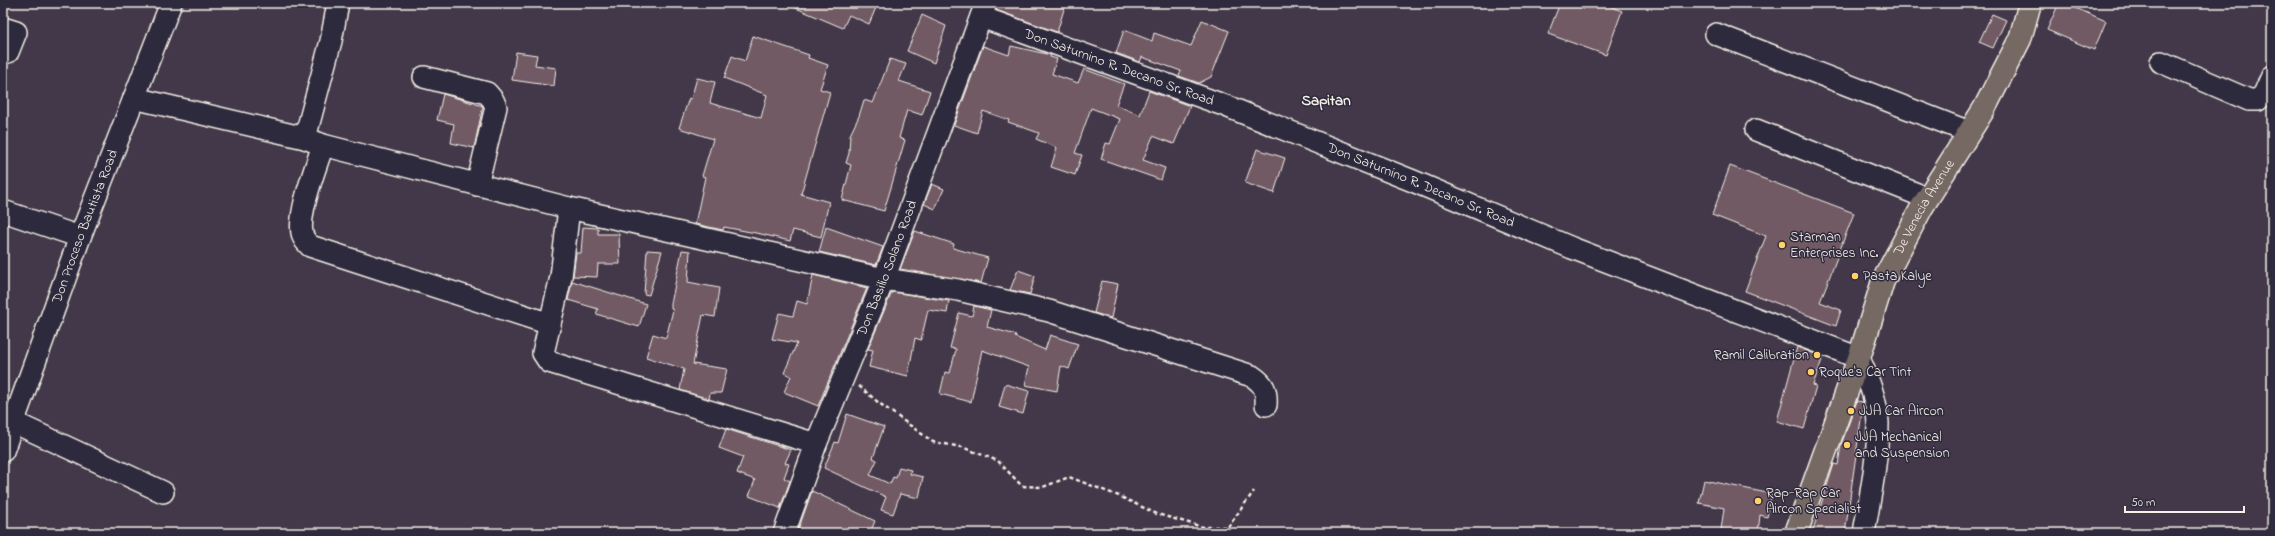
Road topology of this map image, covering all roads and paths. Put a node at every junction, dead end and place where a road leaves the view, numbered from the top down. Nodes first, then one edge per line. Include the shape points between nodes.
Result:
1 (171, 3) edge
2 (338, 3) edge
3 (2030, 3) edge
4 (983, 10) edge
5 (3, 28) edge
6 (1716, 34) dead end
7 (3, 50) edge
8 (2161, 62) dead end
9 (2272, 76) edge
10 (424, 77) dead end
11 (134, 98) junction
12 (1756, 130) dead end
13 (1969, 132) junction
14 (314, 142) junction
15 (477, 185) junction
16 (1928, 198) junction
17 (569, 208) junction
18 (3, 211) edge
19 (80, 237) junction
20 (884, 279) junction
21 (550, 324) junction
22 (1859, 358) junction
23 (844, 372) junction
24 (1266, 405) dead end
25 (13, 422) junction
26 (816, 444) junction
27 (3, 451) edge
28 (1254, 491) dead end
29 (163, 492) dead end
30 (784, 533) edge
31 (1796, 533) edge
32 (1864, 533) edge

1 - 11 street, Don Proceso Bautista Road
2 - 14 street
3 - 13 highway, De Venecia Avenue via 2020,39 1984,109
4 - 20 street, Don Basilio Solano Road
4 - 22 street, Don Saturnino R. Decano Sr. Road via 1413,181 1572,248
5 - 7 street via 16,32 8,52
6 - 13 street
8 - 9 street via 2249,100 2258,100 2264,94
10 - 15 street via 487,93 493,100 496,107
11 - 14 street
11 - 19 street, Don Proceso Bautista Road
12 - 16 street
13 - 16 highway, De Venecia Avenue
14 - 15 street
14 - 21 street via 302,227 304,240 310,246
15 - 17 street
16 - 22 highway, De Venecia Avenue via 1883,281
17 - 20 street
17 - 21 street via 561,277
18 - 19 street
19 - 25 street, Don Proceso Bautista Road
20 - 23 street, Don Basilio Solano Road
20 - 24 street via 958,290 1049,311 1217,364 1260,381 1267,393
21 - 26 street via 543,353 549,362
22 - 31 highway, De Venecia Avenue
22 - 32 street via 1871,386 1878,422
23 - 26 street, Don Basilio Solano Road
23 - 28 path via 879,403 933,442 962,446 998,461 1022,486 1043,487 1069,477 1157,514 1203,527 1228,526
25 - 27 street, Don Proceso Bautista Road
25 - 29 street
26 - 30 street, Don Basilio Solano Road

